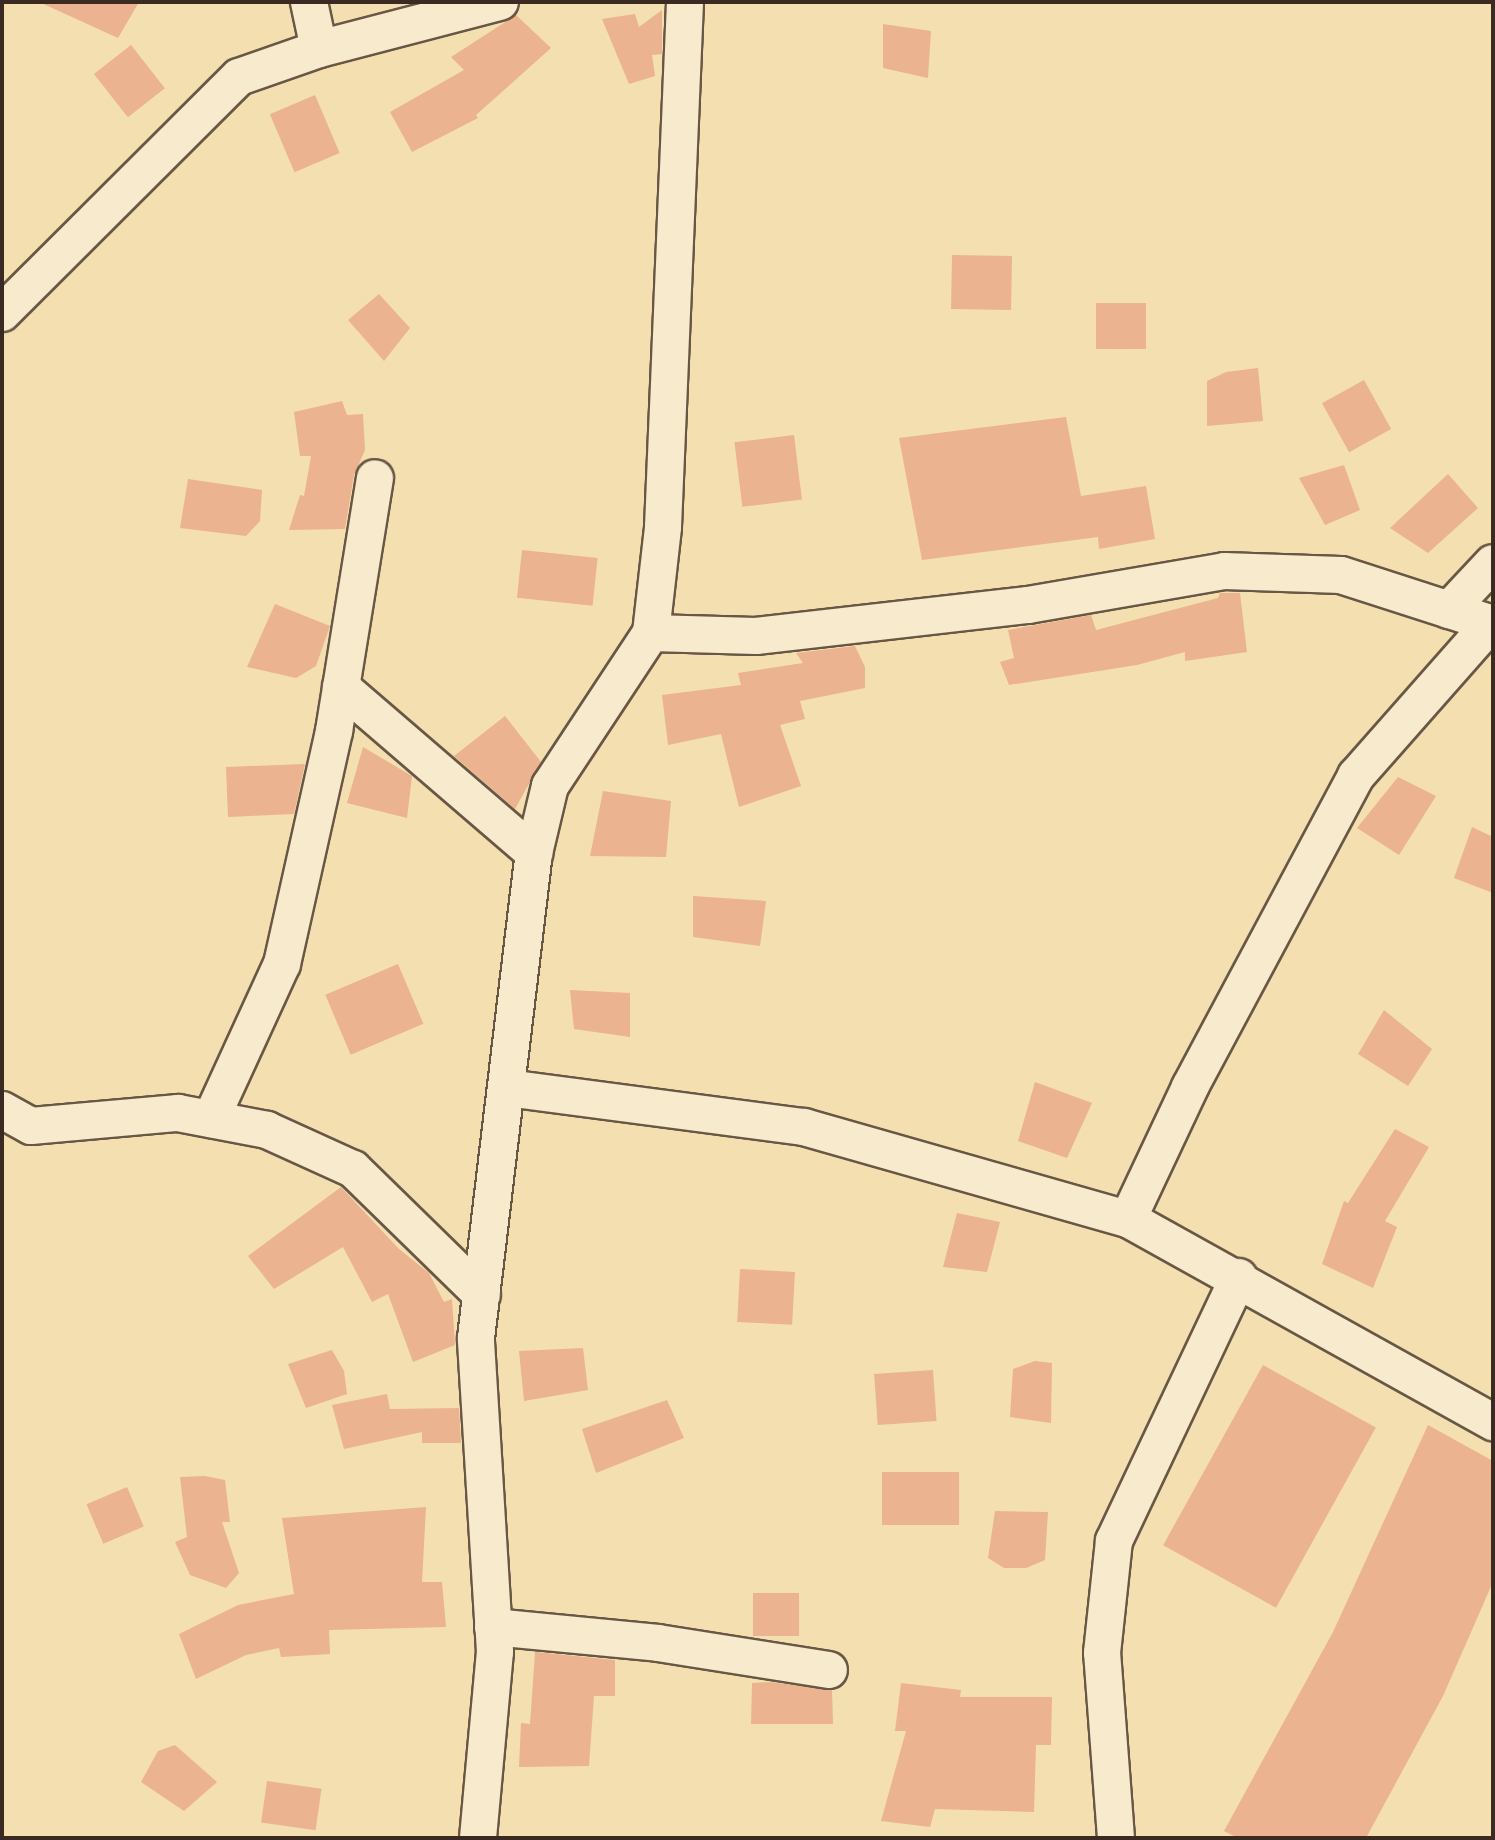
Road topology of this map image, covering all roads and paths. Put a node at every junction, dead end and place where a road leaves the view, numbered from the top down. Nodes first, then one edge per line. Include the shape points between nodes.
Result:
1 (309, 2) edge
2 (500, 2) edge
3 (685, 2) edge
4 (319, 49) junction
5 (2, 313) edge
6 (375, 478) dead end
7 (1493, 563) edge
8 (1449, 610) junction
9 (1492, 623) edge
10 (651, 633) junction
11 (341, 687) junction
12 (534, 853) junction
13 (507, 1088) junction
14 (2, 1110) edge
15 (211, 1119) junction
16 (1128, 1219) junction
17 (1239, 1277) junction
18 (482, 1295) junction
19 (1493, 1422) edge
20 (493, 1627) junction
21 (829, 1670) dead end
22 (478, 1838) edge
23 (1116, 1838) edge

1 - 4 street
2 - 4 street
3 - 10 street via 663,527
4 - 5 street via 239,77
6 - 11 street
7 - 8 street
8 - 9 street
8 - 10 street via 1341,575 1224,571 1028,605 771,634
9 - 16 street via 1356,776 1190,1087
10 - 12 street via 550,786
11 - 12 street
11 - 15 street via 282,964
12 - 13 street
13 - 16 street via 804,1127
13 - 18 street
14 - 15 street via 31,1126 178,1113
15 - 18 street via 267,1130 353,1169
16 - 17 street
17 - 19 street
17 - 23 street via 1114,1541 1102,1653
18 - 20 street via 476,1338
20 - 21 street via 658,1643
20 - 22 street

